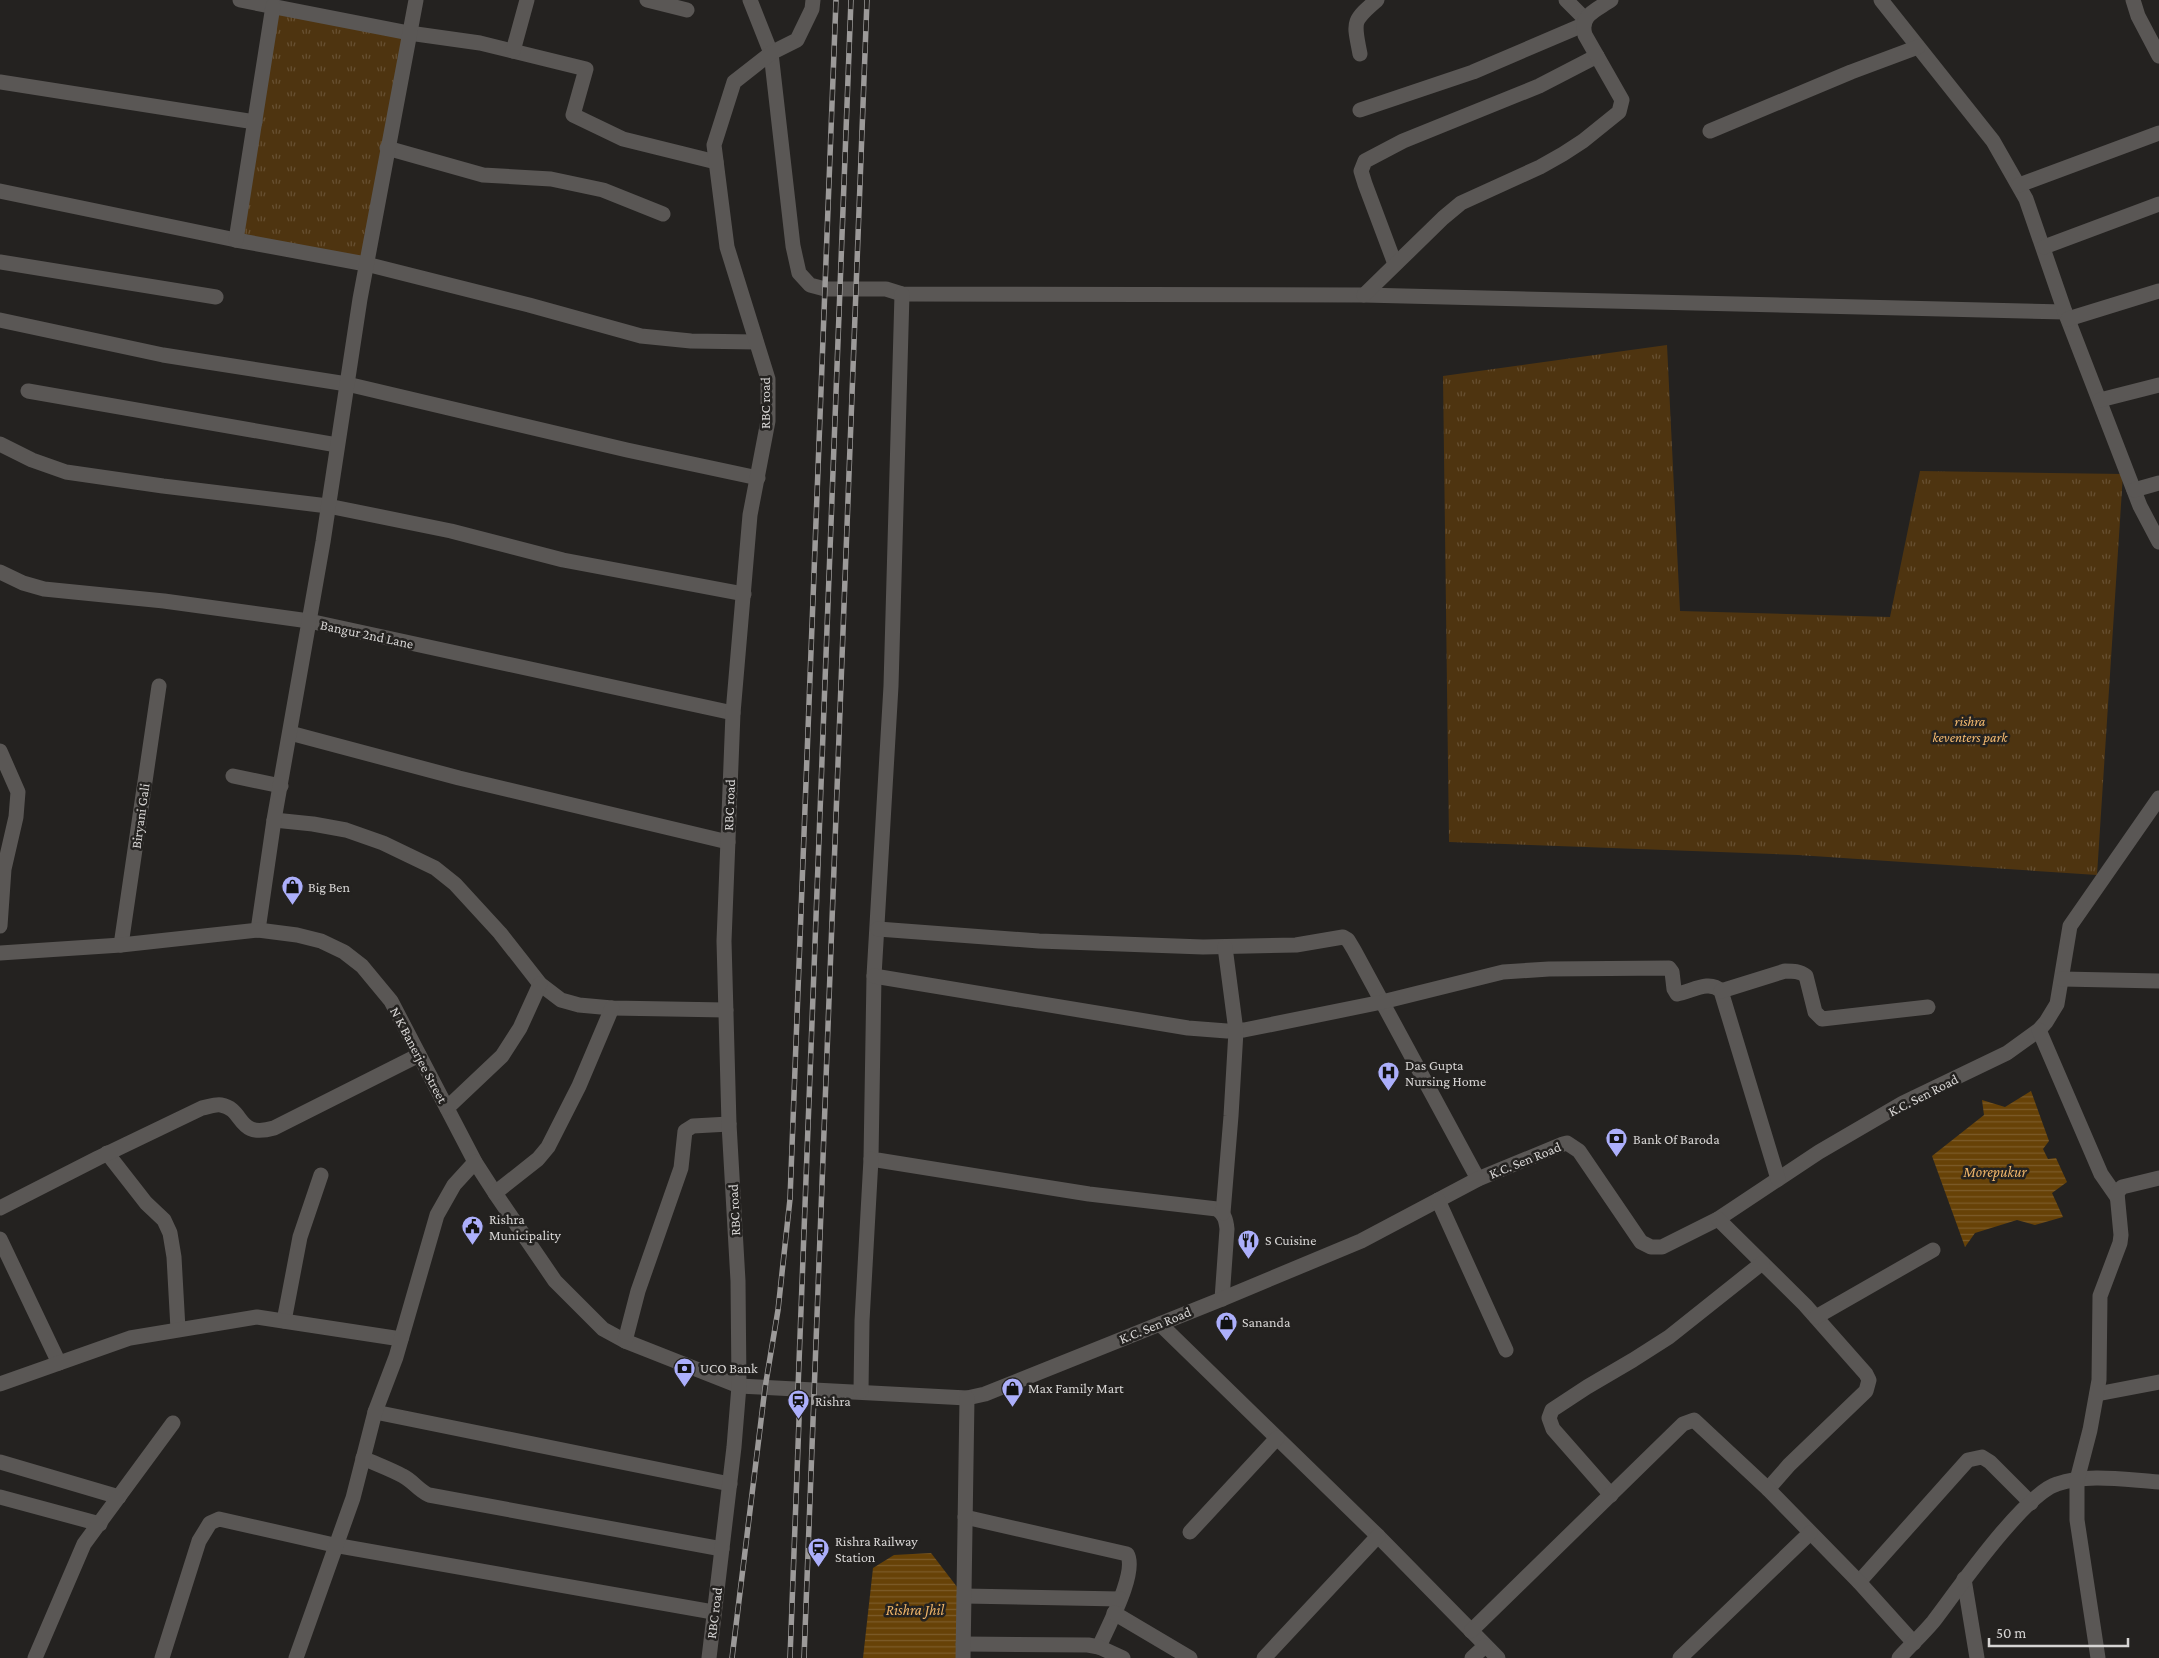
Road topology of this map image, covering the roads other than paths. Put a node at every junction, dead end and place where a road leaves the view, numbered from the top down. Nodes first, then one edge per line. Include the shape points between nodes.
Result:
1 (240, 0) edge
2 (416, 0) edge
3 (527, 0) edge
4 (647, 0) edge
5 (750, 0) edge
6 (813, 0) edge
7 (1377, 0) edge
8 (1566, 0) edge
9 (1610, 0) edge
10 (1882, 0) edge
11 (2133, 0) edge
12 (273, 6) junction
13 (687, 10) dead end
14 (1584, 22) junction
15 (409, 33) junction
16 (1918, 47) junction
17 (513, 51) junction
18 (771, 53) junction
19 (1360, 54) dead end
20 (1597, 56) junction
21 (2159, 56) edge
22 (0, 82) edge
23 (1360, 110) dead end
24 (255, 122) junction
25 (1710, 132) dead end
26 (2159, 133) edge
27 (387, 148) junction
28 (716, 162) junction
29 (2019, 185) junction
30 (0, 191) edge
31 (2159, 204) edge
32 (663, 214) dead end
33 (236, 240) junction
34 (2044, 247) junction
35 (0, 262) edge
36 (366, 264) junction
37 (1395, 264) junction
38 (2159, 291) edge
39 (902, 294) junction
40 (1364, 295) junction
41 (216, 297) dead end
42 (2067, 316) junction
43 (0, 320) edge
44 (756, 342) junction
45 (347, 384) junction
46 (2159, 385) edge
47 (28, 391) dead end
48 (2100, 400) junction
49 (0, 444) edge
50 (338, 445) junction
51 (758, 478) junction
52 (2159, 483) edge
53 (2134, 490) junction
54 (328, 506) junction
55 (2159, 542) edge
56 (0, 572) edge
57 (744, 594) junction
58 (309, 621) junction
59 (159, 686) dead end
60 (733, 713) junction
61 (290, 733) junction
62 (0, 751) edge
63 (233, 776) dead end
64 (280, 786) junction
65 (2159, 798) edge
66 (274, 820) junction
67 (6, 835) edge
68 (728, 842) junction
69 (0, 926) edge
70 (878, 929) junction
71 (258, 930) junction
72 (121, 945) junction
73 (1225, 947) junction
74 (0, 953) edge
75 (874, 976) junction
76 (2062, 979) junction
77 (2159, 981) edge
78 (540, 984) junction
79 (1721, 991) junction
80 (1382, 1002) junction
81 (1928, 1007) dead end
82 (612, 1008) junction
83 (726, 1010) junction
84 (2039, 1030) junction
85 (1236, 1031) junction
86 (419, 1055) junction
87 (447, 1108) junction
88 (729, 1124) junction
89 (107, 1153) junction
90 (871, 1159) junction
91 (475, 1162) junction
92 (321, 1175) dead end
93 (2159, 1178) edge
94 (1478, 1179) junction
95 (1778, 1179) junction
96 (495, 1193) junction
97 (2117, 1197) junction
98 (1438, 1200) junction
99 (0, 1208) edge
100 (1223, 1213) junction
101 (1718, 1219) junction
102 (0, 1239) edge
103 (1933, 1250) dead end
104 (1762, 1263) junction
105 (1222, 1299) junction
106 (1816, 1317) junction
107 (284, 1321) junction
108 (1160, 1324) junction
109 (178, 1330) junction
110 (401, 1339) junction
111 (625, 1341) junction
112 (1506, 1350) dead end
113 (59, 1363) junction
114 (2159, 1382) edge
115 (0, 1384) edge
116 (739, 1386) junction
117 (861, 1391) junction
118 (2096, 1394) junction
119 (968, 1398) junction
120 (375, 1412) junction
121 (173, 1423) dead end
122 (1277, 1438) junction
123 (363, 1458) junction
124 (0, 1462) edge
125 (2077, 1480) junction
126 (2159, 1482) edge
127 (730, 1484) junction
128 (1768, 1489) junction
129 (1611, 1495) junction
130 (0, 1497) edge
131 (119, 1497) junction
132 (2031, 1503) junction
133 (966, 1517) junction
134 (100, 1524) junction
135 (1190, 1532) dead end
136 (1810, 1532) junction
137 (1378, 1536) junction
138 (334, 1545) junction
139 (722, 1549) junction
140 (1964, 1580) junction
141 (1859, 1582) junction
142 (964, 1596) junction
143 (1120, 1599) junction
144 (714, 1612) junction
145 (1114, 1613) junction
146 (1471, 1631) junction
147 (1914, 1643) junction
148 (1486, 1646) junction
149 (1099, 1647) junction
150 (963, 1651) edge
151 (35, 1658) edge
152 (162, 1658) edge
153 (296, 1658) edge
154 (709, 1658) edge
155 (1123, 1658) edge
156 (1190, 1658) edge
157 (1264, 1658) edge
158 (1472, 1658) edge
159 (1498, 1658) edge
160 (1680, 1658) edge
161 (1899, 1658) edge
162 (1977, 1658) edge
163 (2098, 1658) edge

1 - 12 street
2 - 15 street
3 - 17 street
4 - 13 street
5 - 18 street
6 - 18 street, RBC road via 812,9 796,40
7 - 19 street via 1358,17 1355,26
8 - 14 street
9 - 14 street
10 - 16 street
11 - 21 street
12 - 15 street
12 - 24 street
14 - 20 street via 1585,35
14 - 23 street via 1473,72
15 - 17 street
15 - 27 street
16 - 25 street
16 - 29 street via 1993,141
17 - 28 street via 586,68 573,114 623,139
18 - 28 street, RBC road via 734,82 714,145
18 - 39 street via 798,273 810,285 825,289 886,289
20 - 37 street via 1622,100 1622,109 1616,116 1555,158 1461,203
20 - 37 street via 1539,86 1403,141 1366,160 1362,171 1365,184
22 - 24 street
24 - 33 street
26 - 29 street
27 - 32 street via 483,175 551,179 603,190
27 - 36 street
28 - 44 street, RBC road via 727,247
29 - 34 street
30 - 33 street
31 - 34 street
33 - 36 street
34 - 42 street
35 - 41 street
36 - 44 street via 641,336
36 - 45 street
37 - 40 street
38 - 42 street
39 - 40 street
39 - 70 street via 891,686
40 - 42 street
42 - 48 street
43 - 45 street via 162,355
44 - 51 street, RBC road via 768,379 768,421
45 - 50 street
45 - 51 street
46 - 48 street
47 - 50 street
48 - 53 street
49 - 54 street via 66,472
50 - 54 street
51 - 57 street, RBC road via 750,515
52 - 53 street
53 - 55 street
54 - 57 street via 451,531 562,560
54 - 58 street
56 - 58 street, Bangur 2nd Lane via 44,589
57 - 60 street, RBC road
58 - 60 street, Bangur 2nd Lane
58 - 61 street
59 - 72 street, Biryani Gali
60 - 68 street, RBC road
61 - 64 street
61 - 68 street via 460,778
62 - 67 street via 18,792 16,817
63 - 64 street
64 - 66 street
65 - 76 street, K.C. Sen Road via 2070,926
66 - 71 street
66 - 78 street via 346,830 383,843 434,868 455,884 500,933
67 - 69 street
68 - 83 street, RBC road via 724,941
70 - 73 street via 1039,940
70 - 75 street
71 - 72 street, N K Banerjee Street
71 - 86 street, N K Banerjee Street via 321,941 344,952 362,966 391,1001
72 - 74 street, N K Banerjee Street
73 - 80 street via 1296,945 1343,937 1348,940
73 - 85 street
75 - 85 street via 1188,1028
75 - 90 street
76 - 77 street
76 - 84 street, K.C. Sen Road via 2057,1004
78 - 82 street via 561,1000
78 - 87 street via 520,1028 502,1056
79 - 80 street via 1707,986 1677,994 1672,972 1665,968 1540,970 1495,974
79 - 81 street via 1794,971 1806,976 1815,1012 1822,1019
79 - 95 street
80 - 85 street
80 - 94 street
82 - 83 street
82 - 96 street via 579,1086 548,1147 538,1159
83 - 88 street, RBC road
84 - 95 street, K.C. Sen Road via 2008,1053 1903,1103
84 - 97 street via 2101,1174
85 - 100 street
86 - 87 street, N K Banerjee Street
86 - 89 street via 274,1128 252,1130 225,1106 215,1105 202,1108
87 - 91 street, N K Banerjee Street
88 - 111 street via 693,1126 685,1131 680,1168 638,1291
88 - 116 street, RBC road via 738,1281
89 - 99 street
89 - 109 street via 146,1203 164,1220 170,1234
90 - 100 street via 1089,1194 1217,1209
90 - 117 street
91 - 96 street, N K Banerjee Street
91 - 110 street via 454,1185 437,1215
92 - 107 street via 300,1236
93 - 97 street via 2122,1188
94 - 98 street, K.C. Sen Road
94 - 101 street, K.C. Sen Road via 1567,1143 1579,1151 1641,1242 1647,1246 1657,1248 1669,1244
95 - 101 street, K.C. Sen Road
96 - 111 street, N K Banerjee Street via 555,1281 603,1328
97 - 118 street via 2121,1235 2119,1250 2100,1296
98 - 105 street, K.C. Sen Road via 1361,1241
98 - 112 street
100 - 105 street via 1228,1229
101 - 104 street
102 - 113 street
103 - 106 street
104 - 106 street
104 - 129 street via 1669,1337 1552,1410 1549,1418 1553,1430
105 - 108 street, K.C. Sen Road
106 - 128 street via 1866,1374 1869,1387
107 - 109 street via 257,1317
107 - 110 street
108 - 119 street, K.C. Sen Road
108 - 122 street
109 - 113 street via 130,1338
110 - 120 street
111 - 116 street, N K Banerjee Street
113 - 115 street
114 - 118 street
116 - 117 street, K.C. Sen Road
116 - 127 street, RBC road
117 - 119 street, K.C. Sen Road
118 - 125 street
119 - 133 street
120 - 123 street
120 - 127 street
121 - 131 street
122 - 135 street
122 - 137 street
123 - 138 street via 353,1498
123 - 139 street via 404,1476 428,1495
124 - 131 street
125 - 126 street
125 - 132 street via 2050,1487
125 - 163 street via 2077,1520
127 - 139 street, RBC road
128 - 129 street via 1694,1420 1683,1424
128 - 136 street
129 - 146 street
130 - 134 street
131 - 134 street
132 - 140 street
132 - 141 street via 1990,1462 1982,1457 1968,1460
133 - 142 street
133 - 143 street via 1127,1554 1130,1567
134 - 151 street via 84,1544
136 - 141 street
136 - 160 street
137 - 146 street
137 - 157 street
138 - 144 street
138 - 152 street via 226,1519 214,1520 199,1541
138 - 153 street
139 - 144 street, RBC road
140 - 147 street
140 - 162 street
141 - 147 street
142 - 143 street
142 - 150 street
143 - 145 street
144 - 154 street, RBC road
145 - 149 street
145 - 156 street
146 - 148 street
147 - 161 street
148 - 158 street
148 - 159 street
149 - 150 street
149 - 155 street

